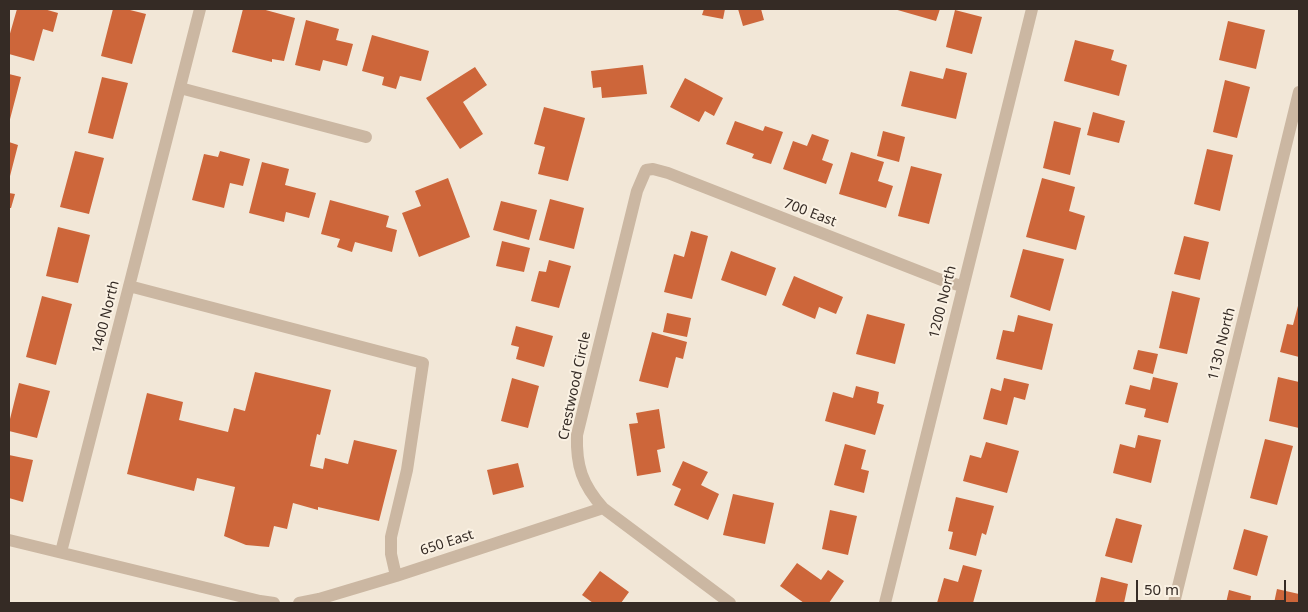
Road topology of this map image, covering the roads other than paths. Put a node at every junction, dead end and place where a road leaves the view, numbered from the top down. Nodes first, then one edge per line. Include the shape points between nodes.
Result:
1 (200, 9) edge
2 (1032, 9) edge
3 (180, 88) junction
4 (1299, 92) edge
5 (366, 137) dead end
6 (646, 170) joint
7 (129, 286) junction
8 (962, 286) junction
9 (603, 508) junction
10 (9, 540) edge
11 (61, 552) junction
12 (396, 576) junction
13 (274, 603) edge
14 (299, 603) edge
15 (730, 603) edge
16 (885, 603) edge
17 (1174, 603) edge

1 - 3 street, 1400 North
2 - 8 street, 1200 North
3 - 5 street
3 - 7 street, 1400 North
4 - 17 street, 1130 North
6 - 8 street, 700 East via 668,173
6 - 9 street, Crestwood Circle via 577,435 579,469 588,490
7 - 11 street, 1400 North
7 - 12 street via 423,362 407,470 391,537
8 - 16 street, 1200 North
9 - 12 street, 650 East
9 - 15 street, Crestwood Circle
10 - 11 street
11 - 13 street
12 - 14 street, 650 East

